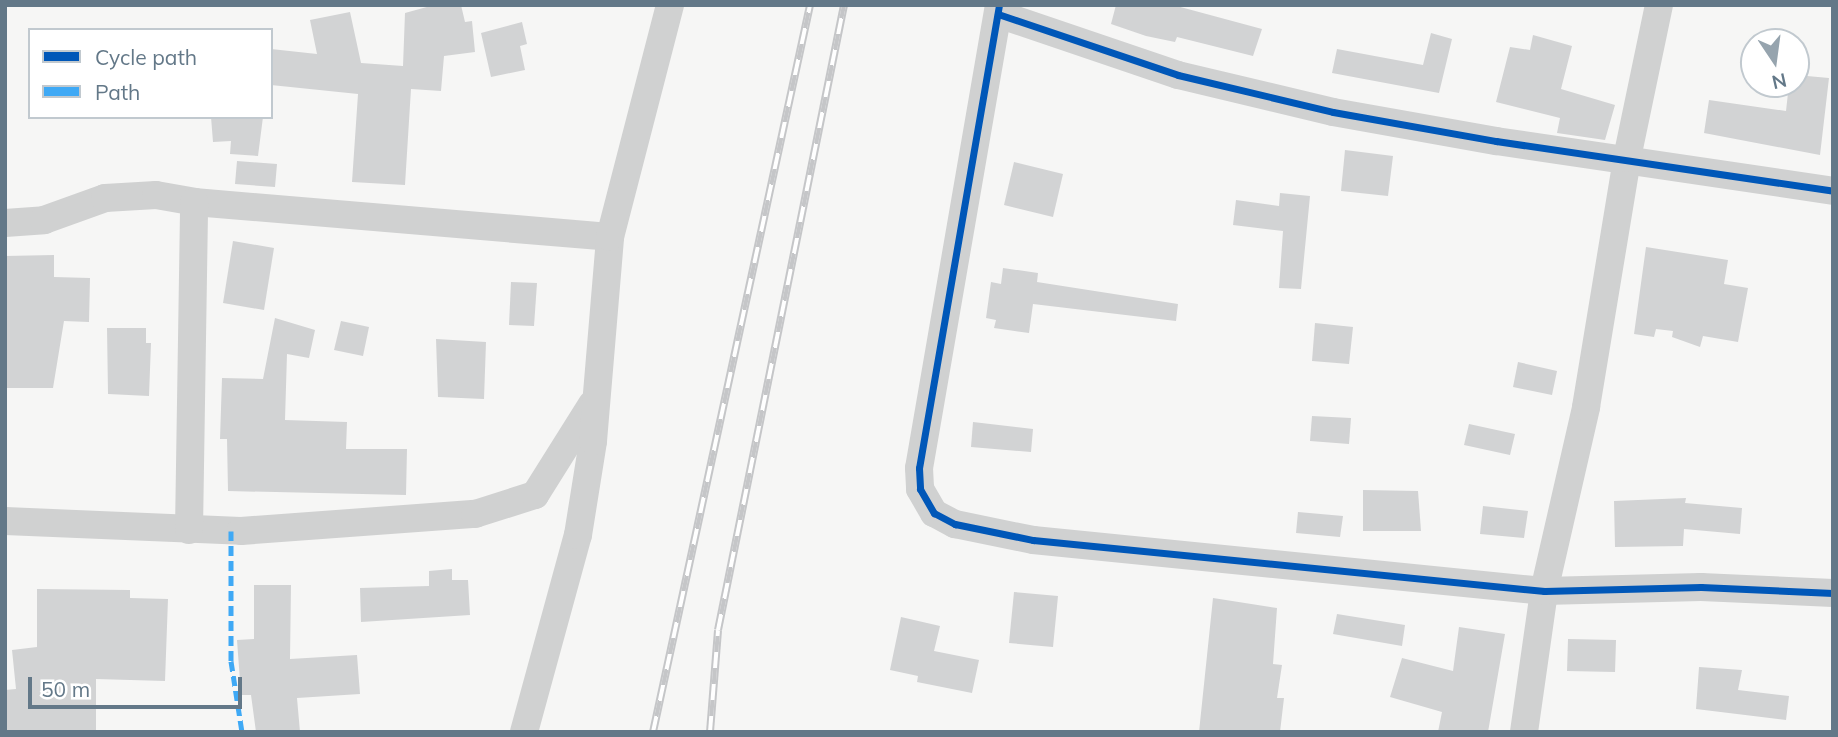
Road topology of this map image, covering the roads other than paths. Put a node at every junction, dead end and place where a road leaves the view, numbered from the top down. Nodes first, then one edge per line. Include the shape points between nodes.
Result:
1 (670, 5) edge
2 (1659, 5) edge
3 (999, 10) edge
4 (1627, 158) junction
5 (1833, 191) edge
6 (194, 202) junction
7 (5, 223) edge
8 (610, 237) junction
9 (595, 400) junction
10 (5, 521) edge
11 (189, 530) junction
12 (1545, 591) junction
13 (1833, 593) edge
14 (524, 732) edge
15 (1524, 732) edge

1 - 8 street
2 - 4 street
3 - 4 street via 1178,75 1334,111 1496,141
3 - 12 street via 919,468 926,505 955,524 1033,540
4 - 5 street
4 - 12 street via 1586,407
6 - 7 street via 127,195 44,220
6 - 8 street
6 - 11 street
8 - 9 street
9 - 11 street via 550,477 535,495 519,501 475,514 241,531
9 - 14 street via 578,535
10 - 11 street
12 - 13 street via 1701,587
12 - 15 street

